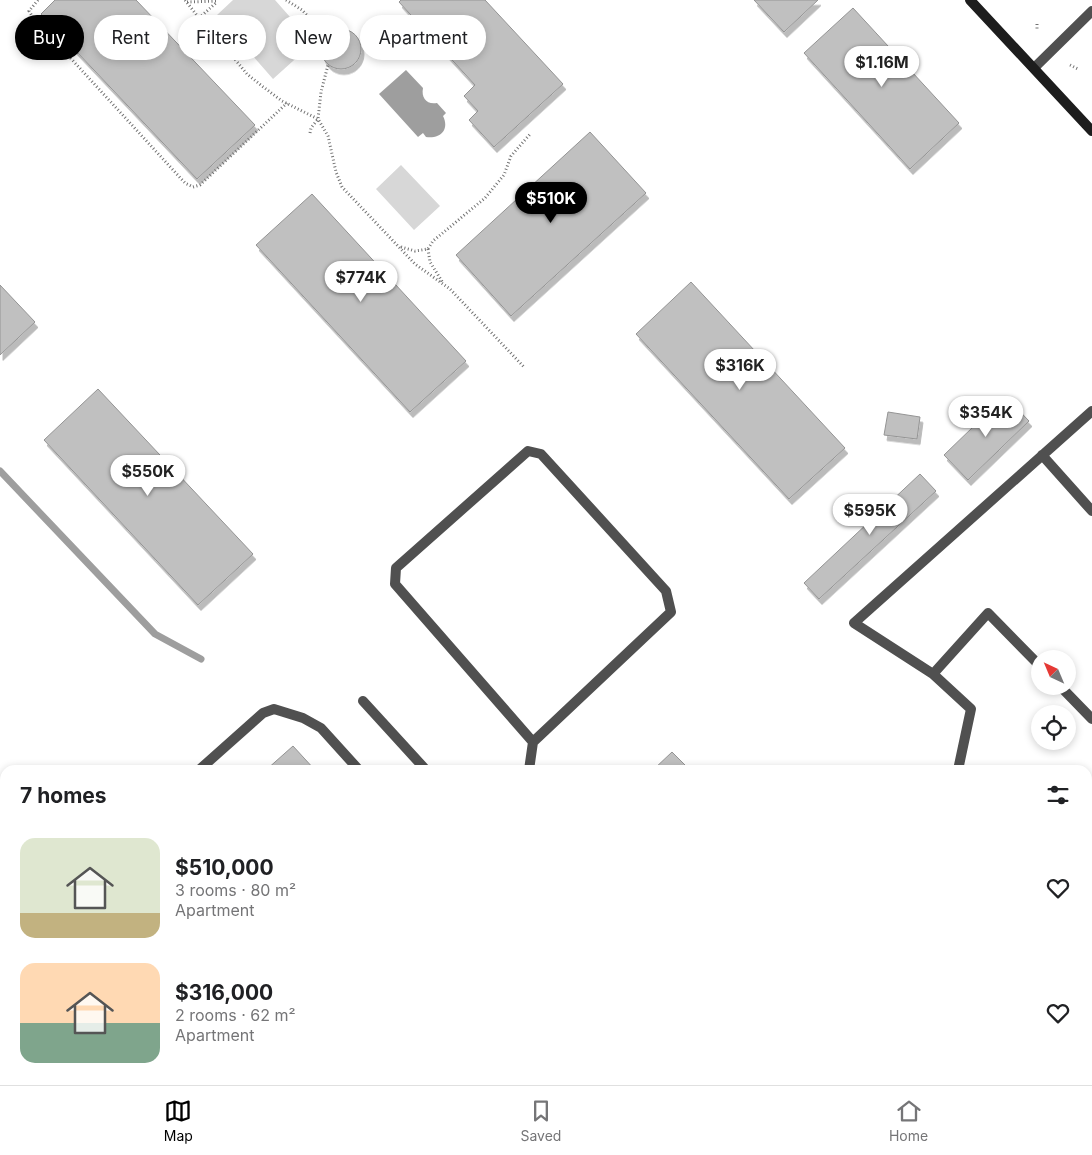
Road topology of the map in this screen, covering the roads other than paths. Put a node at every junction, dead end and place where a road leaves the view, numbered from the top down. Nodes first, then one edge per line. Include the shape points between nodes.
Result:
1 (970, 0) edge
2 (1092, 11) edge
3 (1034, 68) junction
4 (1092, 131) edge
5 (1092, 411) edge
6 (1042, 455) junction
7 (1092, 511) edge
8 (1031, 657) edge
9 (932, 674) junction
10 (1069, 695) edge
11 (363, 701) dead end
12 (1092, 719) edge
13 (533, 742) junction
14 (205, 765) edge
15 (354, 765) edge
16 (421, 765) edge
17 (530, 765) edge
18 (959, 765) edge

1 - 3 main road
2 - 3 street
3 - 4 main road
5 - 6 street
6 - 7 street
6 - 9 street via 854,623
8 - 9 street via 988,613
9 - 18 street via 971,709
10 - 12 street
11 - 16 street
13 - 13 street via 395,584 396,568 528,451 541,454 666,591 671,612
13 - 17 street
14 - 15 street via 262,713 274,709 303,718 321,728

